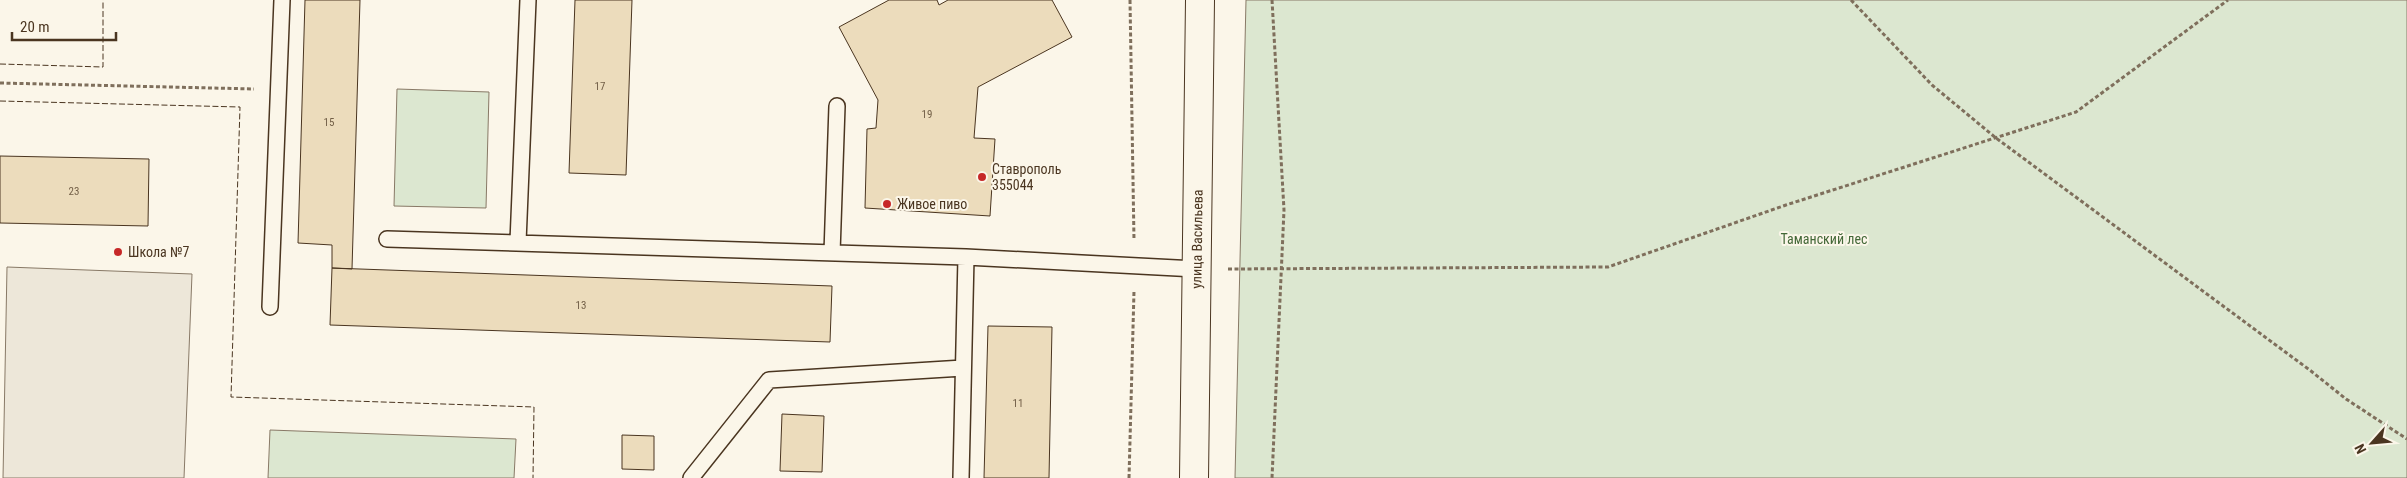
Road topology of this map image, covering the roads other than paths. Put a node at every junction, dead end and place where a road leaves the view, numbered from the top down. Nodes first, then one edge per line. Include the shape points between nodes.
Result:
1 (282, 0) edge
2 (528, 0) edge
3 (1200, 0) edge
4 (837, 106) dead end
5 (387, 239) dead end
6 (518, 242) junction
7 (832, 253) junction
8 (966, 257) junction
9 (1196, 270) junction
10 (270, 307) dead end
11 (963, 368) junction
12 (691, 478) edge
13 (961, 478) edge
14 (1194, 478) edge

1 - 10 lane
2 - 6 lane
3 - 9 street, улица Васильева
4 - 7 lane
5 - 6 lane
6 - 7 lane
7 - 8 lane
8 - 9 lane
8 - 11 lane
9 - 14 street, улица Васильева
11 - 12 lane via 769,380
11 - 13 lane

